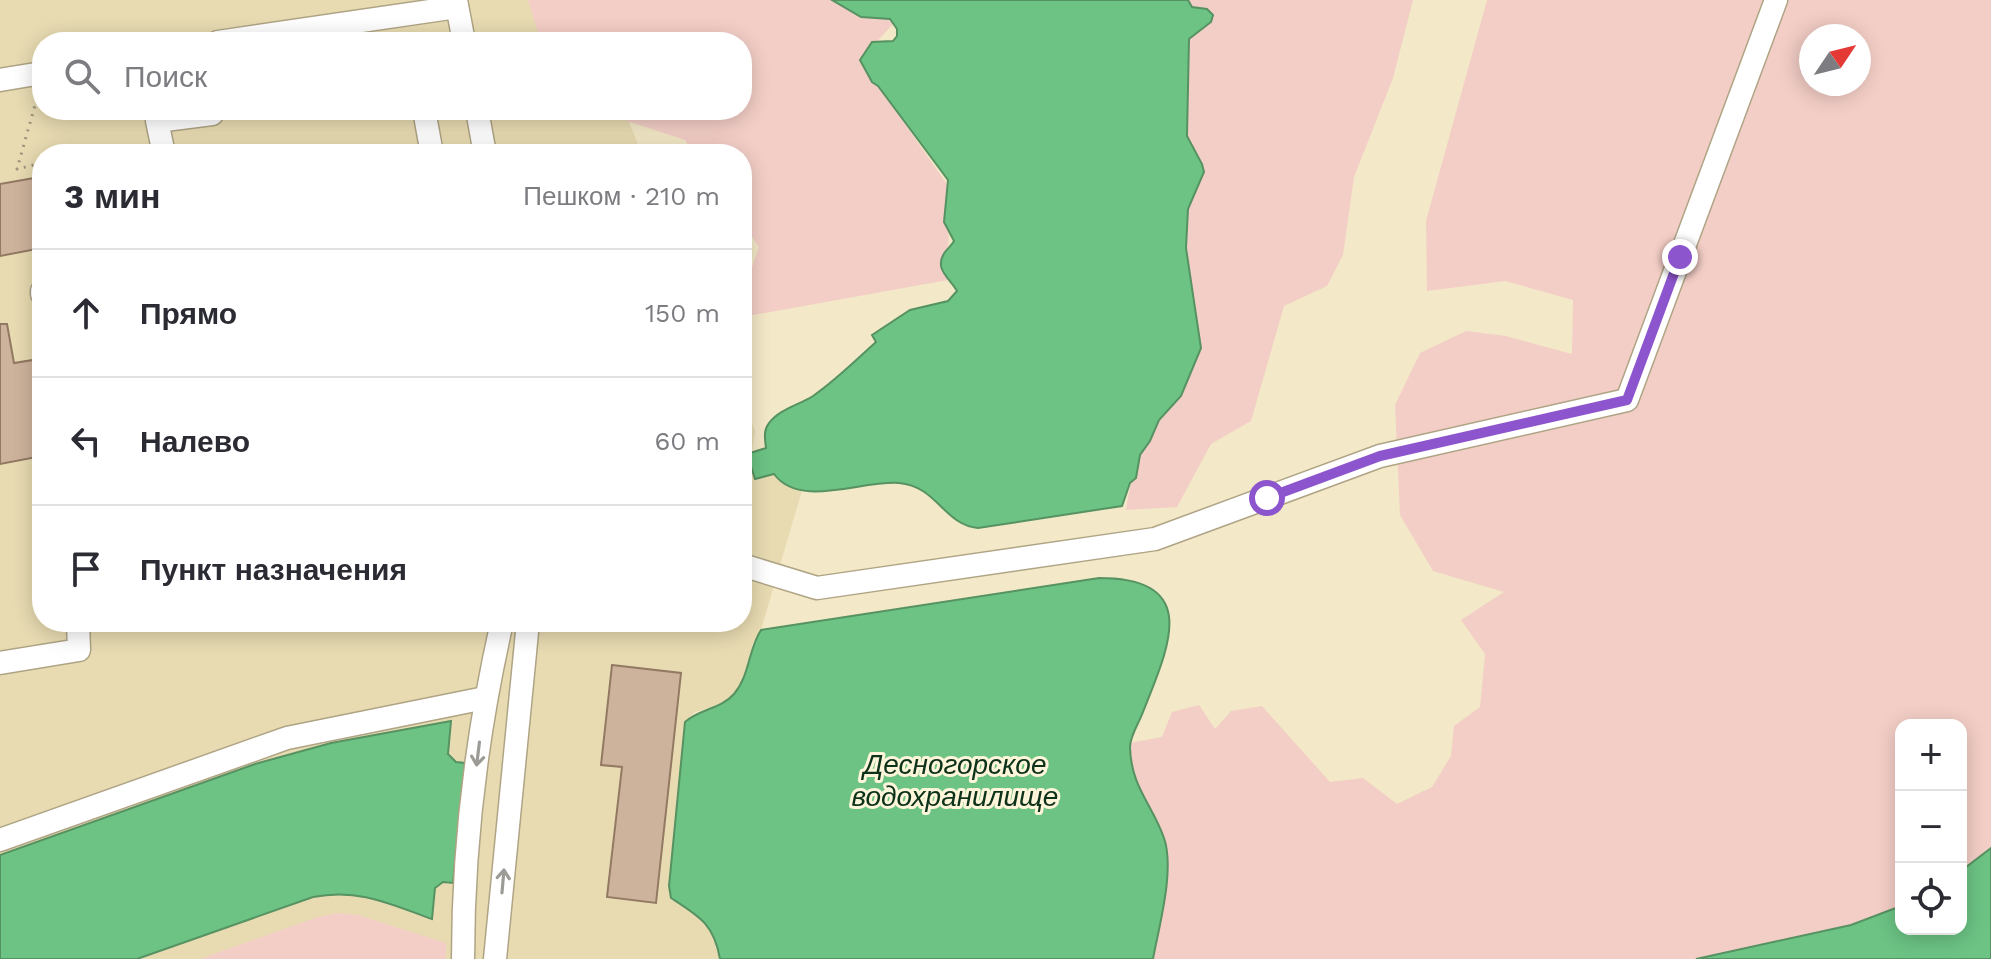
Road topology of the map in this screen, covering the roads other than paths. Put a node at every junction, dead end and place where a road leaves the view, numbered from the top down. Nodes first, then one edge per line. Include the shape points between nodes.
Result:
1 (1776, 0) edge
2 (457, 3) edge
3 (279, 32) edge
4 (462, 32) edge
5 (32, 75) edge
6 (0, 80) edge
7 (158, 120) edge
8 (426, 120) edge
9 (479, 120) edge
10 (162, 144) edge
11 (430, 144) edge
12 (483, 144) edge
13 (752, 568) edge
14 (78, 632) edge
15 (500, 632) edge
16 (527, 632) edge
17 (0, 663) edge
18 (485, 698) junction
19 (0, 840) edge
20 (463, 959) edge
21 (495, 959) edge

1 - 13 street via 1627,400 1380,456 1155,539 817,588
2 - 3 street
2 - 4 street
5 - 6 street
7 - 10 street
8 - 11 street
9 - 12 street
14 - 17 street via 79,650
15 - 18 street
21 -> 16 street
18 - 19 street via 287,738
18 -> 20 street via 463,893

